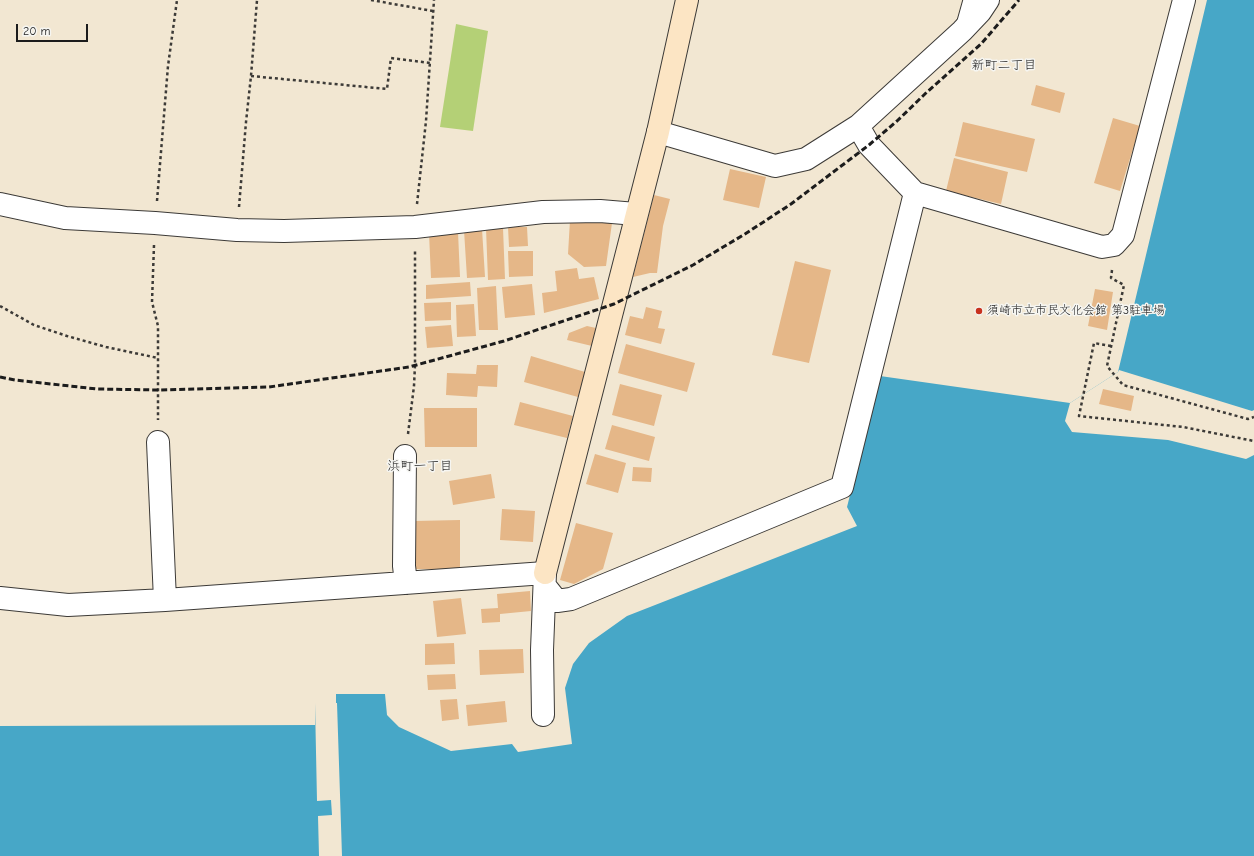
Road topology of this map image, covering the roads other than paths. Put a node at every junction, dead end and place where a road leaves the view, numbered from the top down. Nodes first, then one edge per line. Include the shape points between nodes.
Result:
1 (687, 0) edge
2 (970, 0) edge
3 (988, 0) edge
4 (1184, 0) edge
5 (962, 31) junction
6 (858, 126) junction
7 (658, 132) junction
8 (915, 193) junction
9 (0, 204) edge
10 (636, 214) junction
11 (158, 442) road end
12 (405, 456) dead end
13 (545, 580) junction
14 (406, 583) junction
15 (0, 598) edge
16 (165, 600) junction
17 (543, 715) dead end

1 - 7 street
2 - 5 lane
3 - 5 street
4 - 8 street via 1123,235 1114,245 1102,247
5 - 6 street
6 - 7 street via 806,159 775,166
6 - 8 street via 869,145
7 - 10 street
8 - 13 street via 842,487 571,599 557,601
9 - 10 street via 65,218 284,231 415,227 543,212 600,211
10 - 13 street
11 - 16 street
12 - 14 street
13 - 14 street
13 - 17 street
14 - 16 street
15 - 16 street via 68,605

